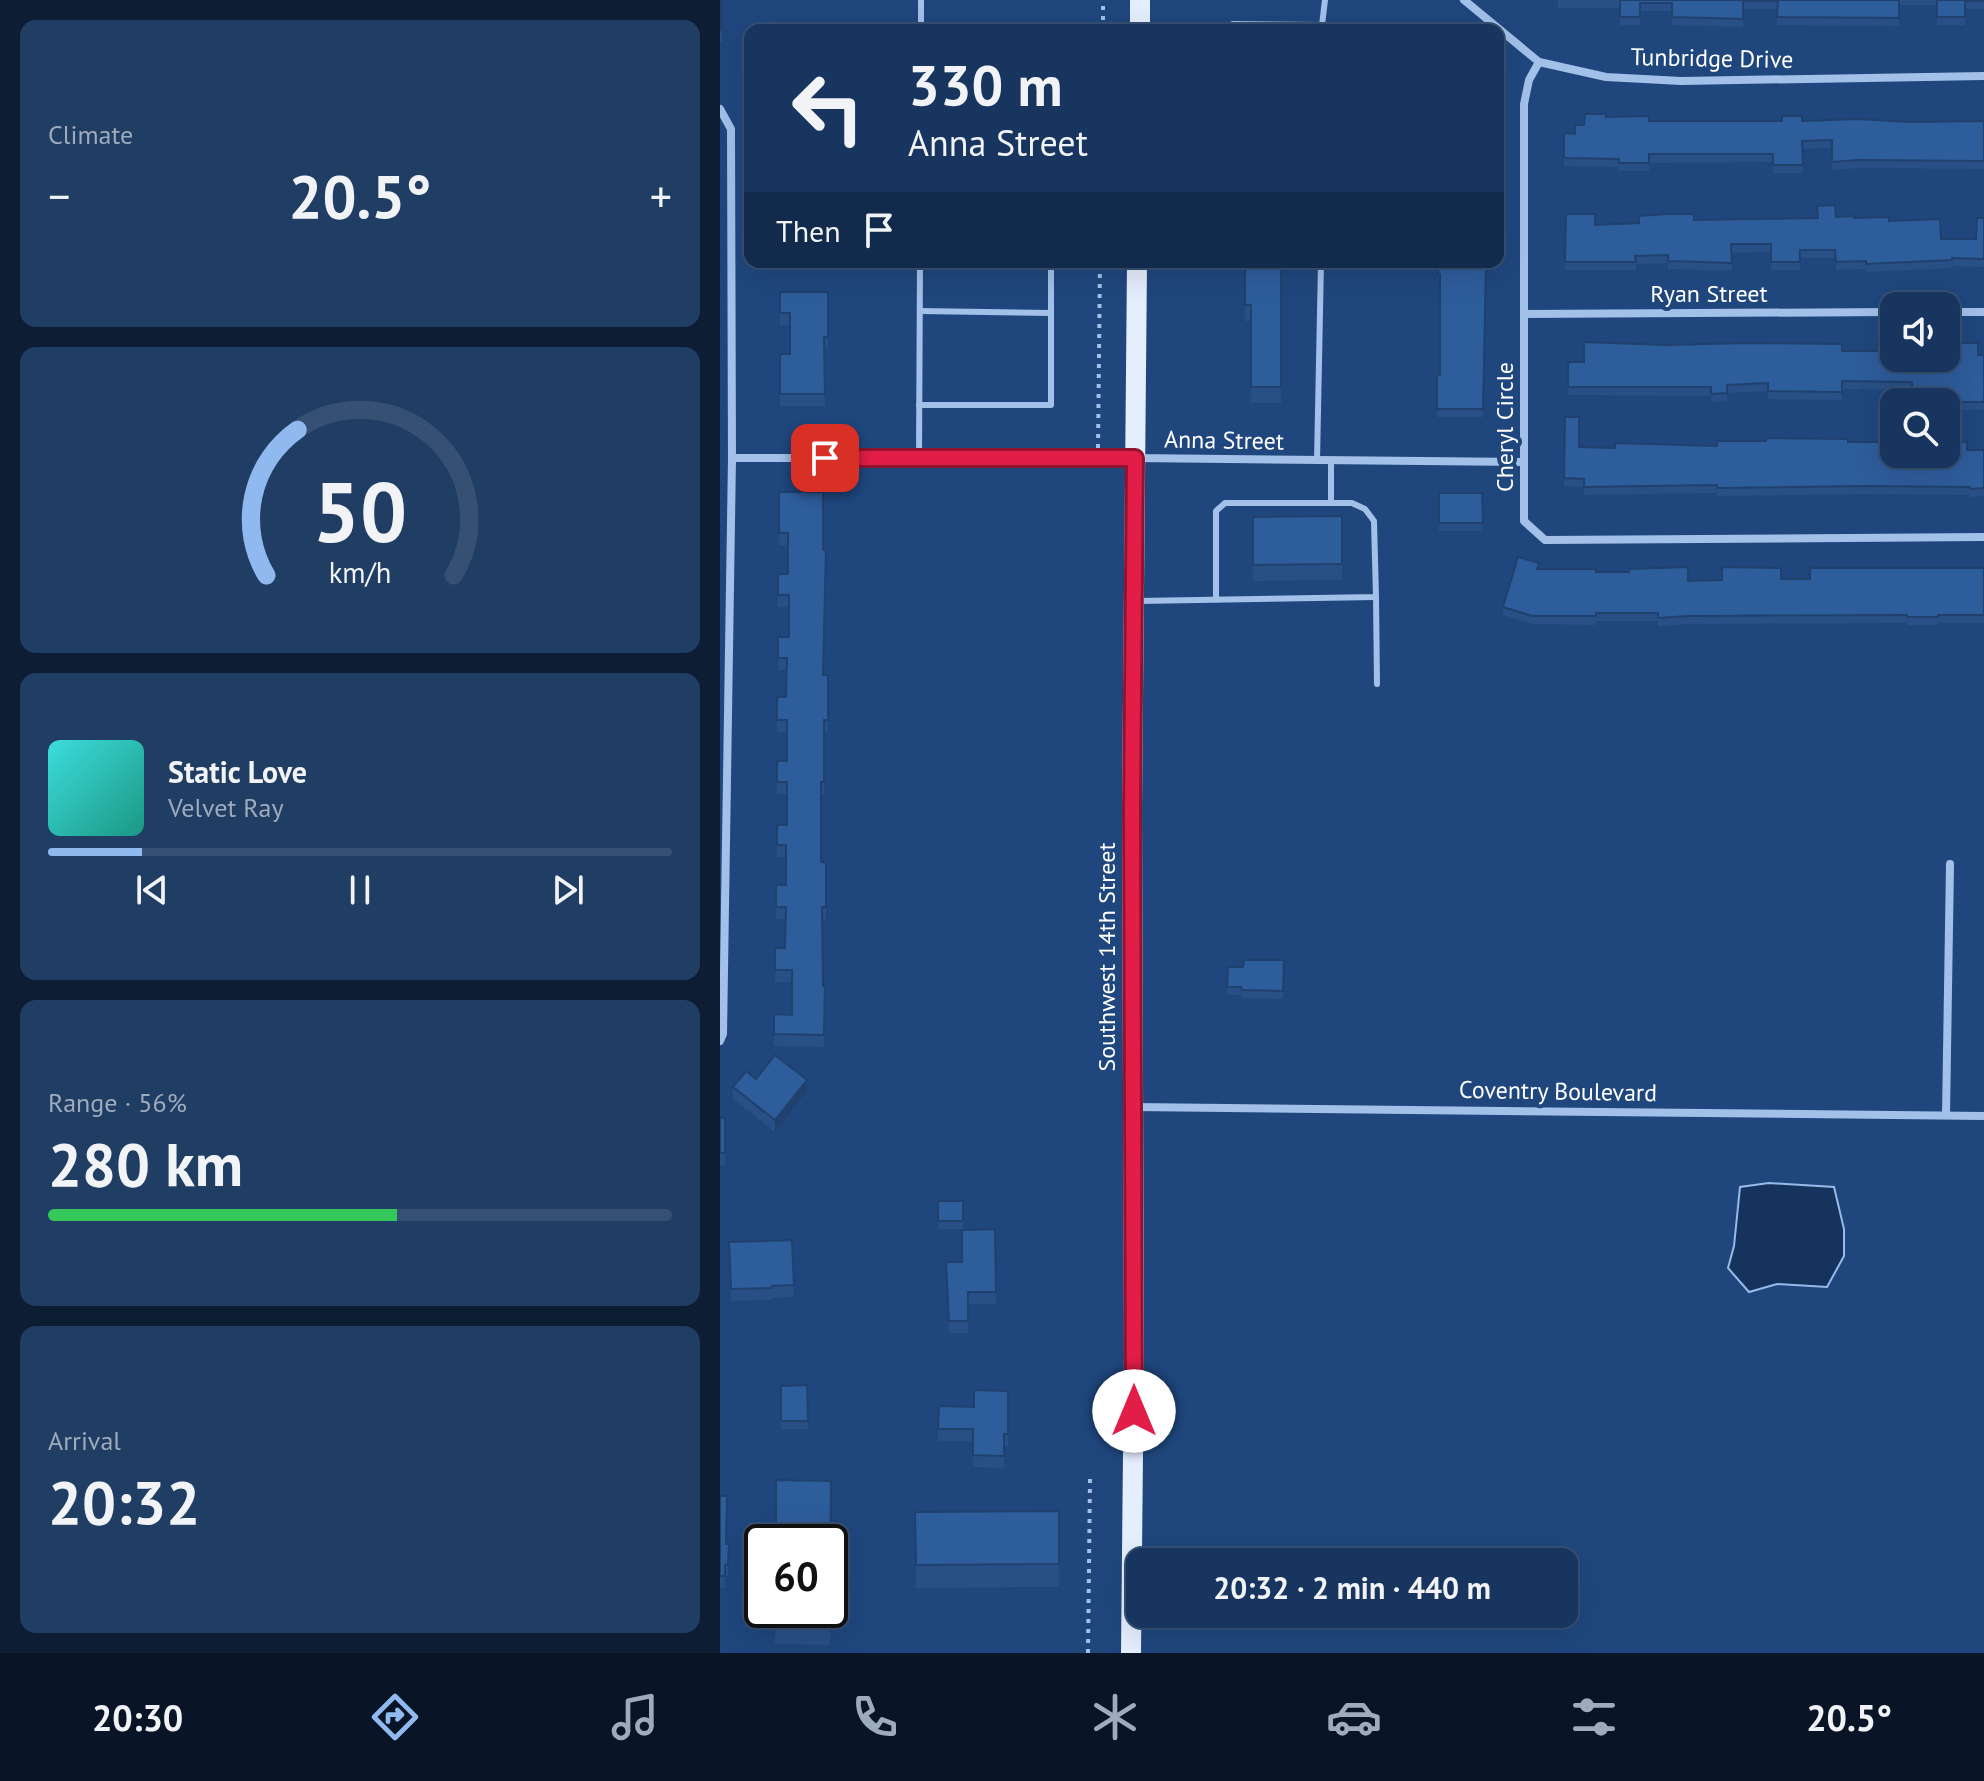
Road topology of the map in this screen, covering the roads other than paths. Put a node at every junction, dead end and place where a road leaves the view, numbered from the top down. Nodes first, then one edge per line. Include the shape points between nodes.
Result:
1 (921, 0) edge
2 (1140, 0) edge
3 (1325, 0) edge
4 (1464, 0) edge
5 (921, 24) edge
6 (1140, 24) edge
7 (1322, 24) edge
8 (1493, 24) edge
9 (1504, 33) edge
10 (1539, 62) junction
11 (1984, 76) edge
12 (720, 109) edge
13 (920, 268) edge
14 (1051, 268) edge
15 (1137, 268) edge
16 (1321, 268) edge
17 (920, 311) junction
18 (1880, 312) edge
19 (1960, 312) edge
20 (1984, 312) edge
21 (1051, 313) junction
22 (1524, 314) junction
23 (919, 405) junction
24 (732, 458) junction
25 (919, 458) junction
26 (1135, 458) junction
27 (1317, 461) junction
28 (1331, 461) junction
29 (1523, 462) junction
30 (1331, 502) junction
31 (1984, 537) edge
32 (1376, 597) junction
33 (1216, 600) junction
34 (1134, 601) junction
35 (1377, 684) dead end
36 (1950, 864) dead end
37 (720, 1041) edge
38 (1132, 1107) junction
39 (1946, 1115) junction
40 (1984, 1116) edge
41 (1131, 1653) edge

1 - 5 lane
2 - 6 main road
3 - 7 lane
4 - 8 street, Tunbridge Drive
9 - 10 street, Tunbridge Drive
10 - 11 street, Tunbridge Drive via 1606,77 1681,81
10 - 22 street, Cheryl Circle via 1524,104
12 - 24 street via 731,129
13 - 17 lane
14 - 21 lane
15 - 26 main road, Southwest 14th Street
16 - 27 lane
17 - 21 lane
17 - 23 lane
18 - 22 street, Ryan Street
19 - 20 street
21 - 23 lane via 1051,405
22 - 29 street, Cheryl Circle
23 - 25 lane
24 - 25 street, Anna Street
24 - 37 street
25 - 26 street, Anna Street
26 - 27 street, Anna Street
26 - 34 main road, Southwest 14th Street
27 - 28 street, Anna Street
28 - 29 street, Anna Street
28 - 30 lane
29 - 31 street, Cheryl Circle via 1524,521 1545,540
30 - 32 lane via 1352,503 1374,521
30 - 33 lane via 1225,503 1216,511
32 - 33 lane
32 - 35 lane
33 - 34 lane
34 - 38 main road, Southwest 14th Street
36 - 39 street
38 - 39 street, Coventry Boulevard
38 - 41 main road, Southwest 14th Street
39 - 40 street, Coventry Boulevard

